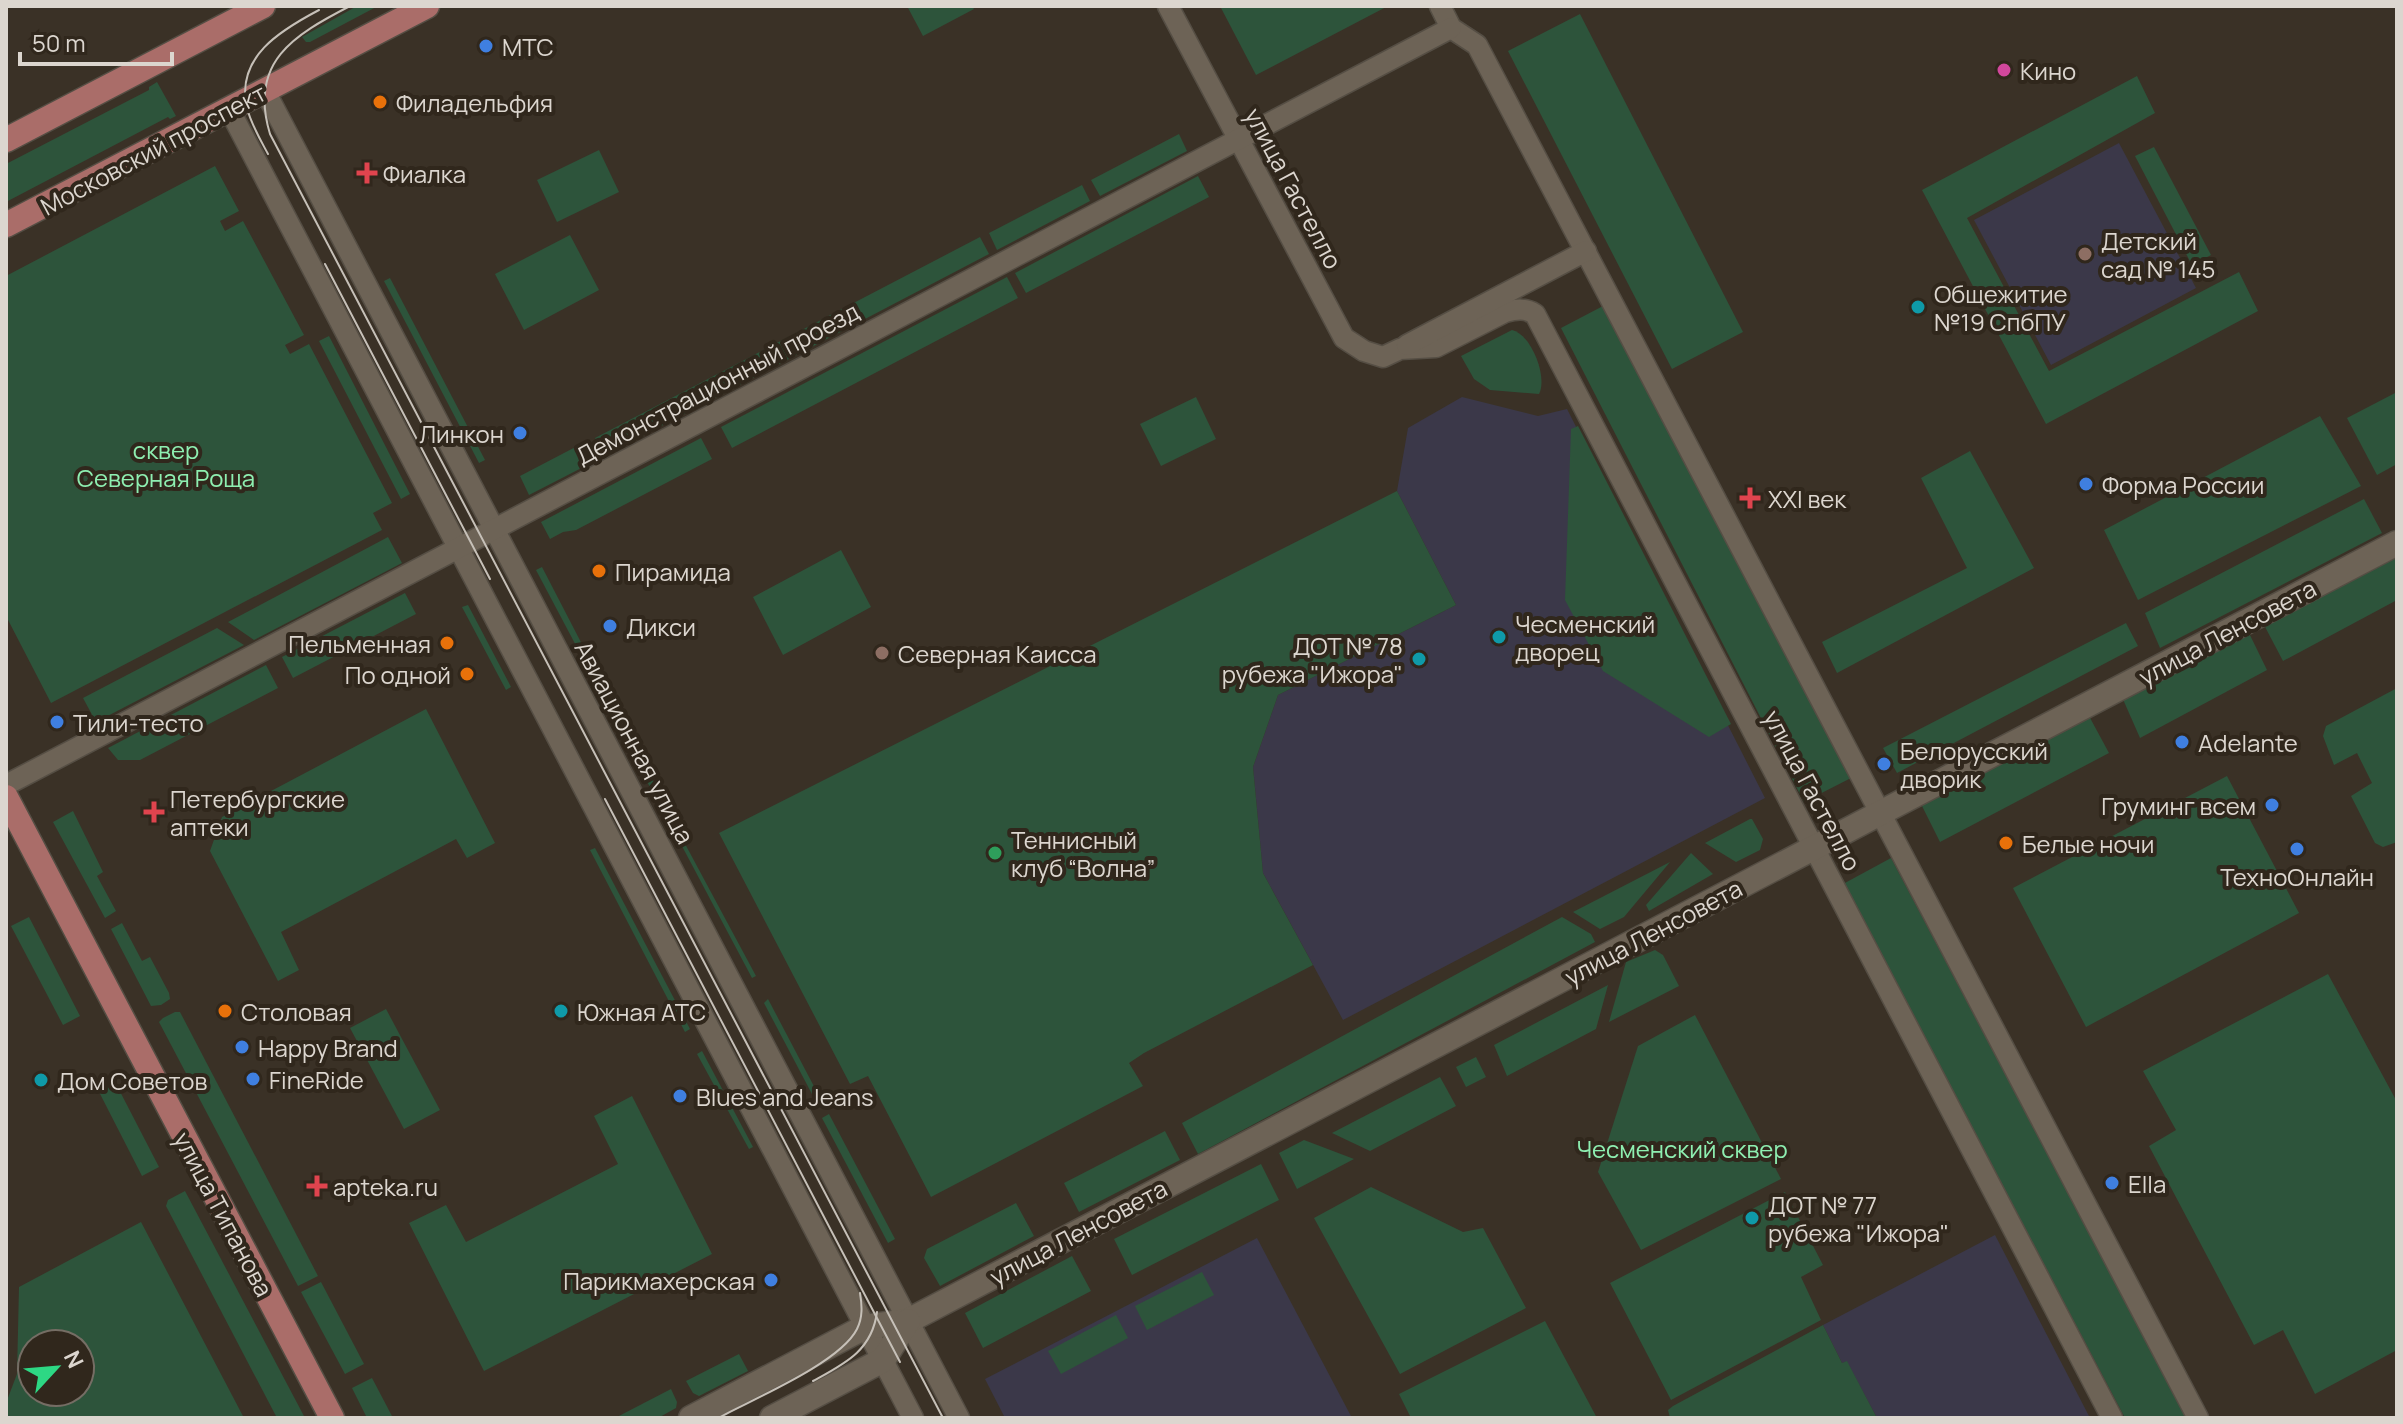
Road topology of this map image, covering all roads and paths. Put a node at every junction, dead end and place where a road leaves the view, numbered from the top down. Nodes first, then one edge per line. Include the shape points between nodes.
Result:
1 (263, 6) edge
2 (427, 6) edge
3 (1168, 6) edge
4 (1440, 6) edge
5 (1451, 28) junction
6 (265, 91) junction
7 (229, 109) junction
8 (1238, 139) junction
9 (6, 140) edge
10 (6, 225) edge
11 (1586, 251) junction
12 (1400, 349) junction
13 (494, 529) junction
14 (2397, 543) edge
15 (458, 548) junction
16 (6, 785) edge
17 (6, 797) edge
18 (1880, 813) junction
19 (1814, 847) junction
20 (908, 1321) junction
21 (865, 1327) junction
22 (883, 1360) junction
23 (332, 1418) edge
24 (691, 1418) edge
25 (772, 1418) edge
26 (913, 1418) edge
27 (959, 1418) edge
28 (2112, 1418) edge
29 (2198, 1418) edge

1 - 9 main road
2 - 6 main road, Московский проспект
3 - 8 street, улица Гастелло
4 - 5 street, улица Гастелло
5 - 8 street, Демонстрационный проезд
5 - 11 street, улица Гастелло via 1477,45
6 - 7 main road, Московский проспект
6 - 13 street, Авиационная улица
7 - 10 main road, Московский проспект
7 - 15 street
8 - 12 street, улица Гастелло via 1344,338 1383,357
8 - 13 street, Демонстрационный проезд
11 - 12 street, улица Гастелло
11 - 18 street, улица Гастелло
12 - 19 street, улица Гастелло via 1436,347 1505,312 1535,314
13 - 15 street, Демонстрационный проезд
13 - 20 street, Авиационная улица
14 - 18 street, улица Ленсовета
15 - 16 street, Демонстрационный проезд
15 - 21 street
17 - 23 main road, улица Типанова
18 - 19 street, улица Ленсовета
18 - 29 street, улица Гастелло
19 - 20 street, улица Ленсовета
19 - 28 street, улица Гастелло
20 - 21 street, улица Ленсовета
20 - 22 street, улица Ленсовета
20 - 27 street, Авиационная улица
21 - 22 street
21 - 24 street, улица Ленсовета
22 - 25 street, улица Ленсовета
22 - 26 street

